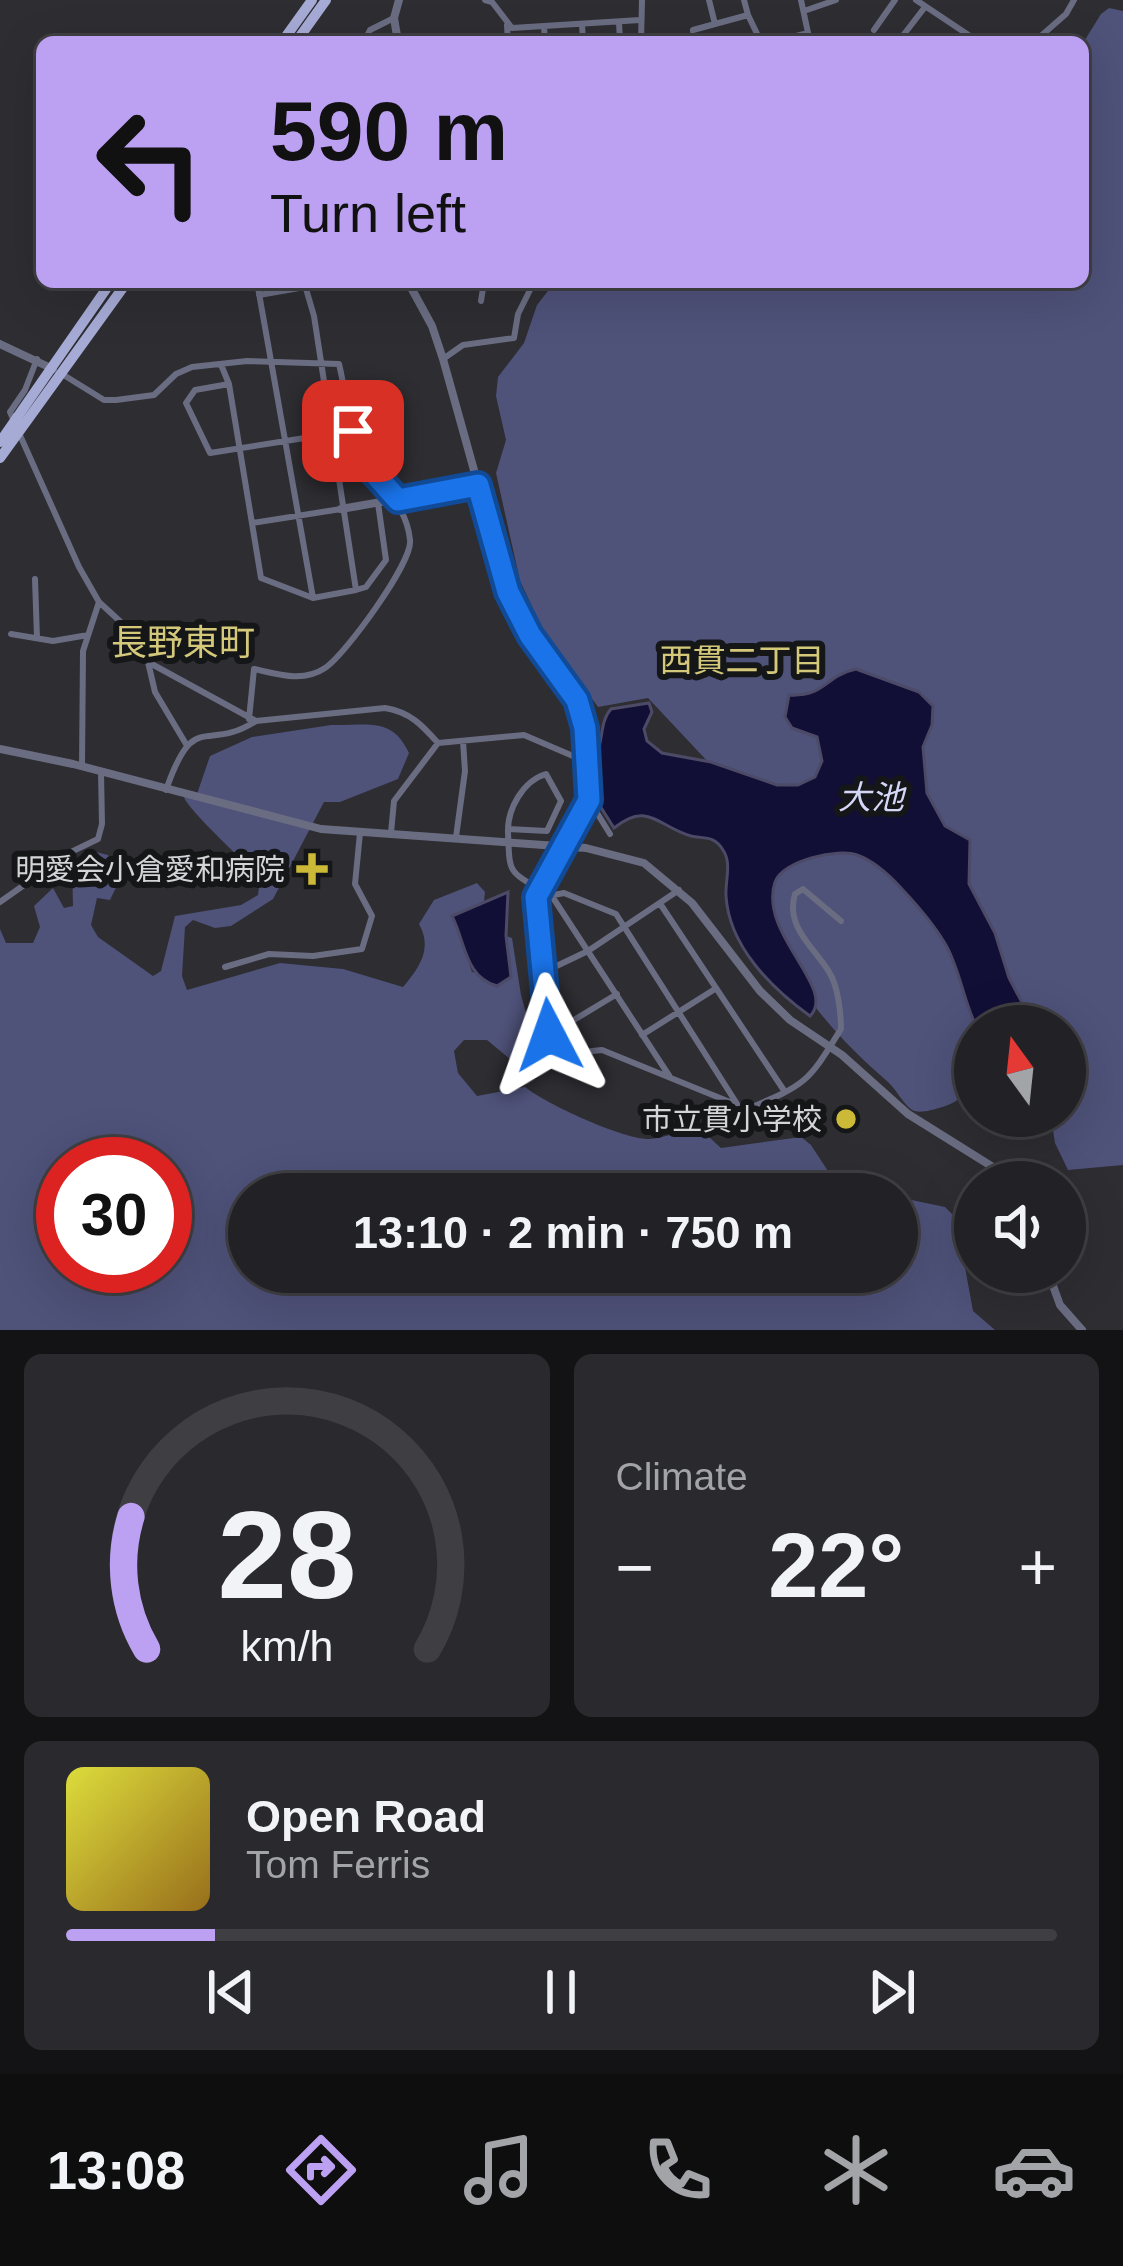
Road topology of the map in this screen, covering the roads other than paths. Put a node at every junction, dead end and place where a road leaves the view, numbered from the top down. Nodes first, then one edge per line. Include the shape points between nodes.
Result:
1 (313, 0) edge
2 (326, 0) edge
3 (399, 0) edge
4 (485, 0) edge
5 (642, 0) edge
6 (709, 0) edge
7 (744, 0) edge
8 (801, 0) edge
9 (836, 0) edge
10 (896, 0) edge
11 (916, 0) edge
12 (1074, 0) edge
13 (926, 7) junction
14 (804, 11) junction
15 (748, 14) junction
16 (394, 18) junction
17 (640, 20) junction
18 (507, 22) junction
19 (619, 22) junction
20 (582, 24) junction
21 (716, 24) junction
22 (544, 26) junction
23 (874, 30) dead end
24 (286, 36) edge
25 (300, 36) edge
26 (367, 36) edge
27 (397, 36) edge
28 (508, 36) edge
29 (545, 36) edge
30 (583, 36) edge
31 (620, 36) edge
32 (641, 36) edge
33 (694, 36) edge
34 (758, 36) edge
35 (809, 36) edge
36 (903, 36) edge
37 (970, 36) edge
38 (1041, 36) edge
39 (107, 288) edge
40 (122, 288) edge
41 (258, 288) edge
42 (290, 288) edge
43 (305, 288) edge
44 (411, 288) edge
45 (483, 288) edge
46 (531, 288) edge
47 (259, 295) junction
48 (481, 302) dead end
49 (0, 344) edge
50 (443, 358) junction
51 (37, 359) junction
52 (271, 362) junction
53 (318, 362) junction
54 (222, 367) junction
55 (57, 371) junction
56 (229, 384) junction
57 (16, 427) junction
58 (330, 434) junction
59 (285, 441) junction
60 (0, 442) edge
61 (241, 449) junction
62 (0, 458) edge
63 (478, 485) junction
64 (398, 500) junction
65 (378, 503) junction
66 (341, 509) junction
67 (298, 517) junction
68 (252, 524) junction
69 (35, 579) dead end
70 (356, 590) junction
71 (313, 598) junction
72 (100, 602) junction
73 (11, 634) dead end
74 (88, 635) junction
75 (38, 638) junction
76 (148, 662) junction
77 (252, 720) junction
78 (463, 741) junction
79 (438, 743) junction
80 (186, 744) junction
81 (0, 749) edge
82 (586, 762) junction
83 (82, 767) junction
84 (101, 772) junction
85 (166, 790) junction
86 (589, 800) junction
87 (508, 829) junction
88 (360, 833) junction
89 (610, 834) dead end
90 (390, 835) junction
91 (456, 837) junction
92 (508, 841) junction
93 (565, 846) junction
94 (542, 887) junction
95 (679, 890) junction
96 (554, 896) junction
97 (0, 902) edge
98 (661, 905) junction
99 (841, 921) dead end
100 (626, 927) junction
101 (588, 951) junction
102 (225, 967) dead end
103 (544, 972) junction
104 (715, 989) junction
105 (617, 994) junction
106 (680, 1011) junction
107 (549, 1035) junction
108 (642, 1035) junction
109 (832, 1049) junction
110 (670, 1078) junction
111 (786, 1093) junction
112 (740, 1107) junction
113 (983, 1161) edge
114 (1056, 1293) edge
115 (1082, 1330) edge

1 - 24 main road
2 - 25 main road
3 - 16 street
4 - 18 street
5 - 17 street
6 - 21 street
7 - 15 street
8 - 14 street
9 - 14 street
10 - 23 street
11 - 13 street
12 - 38 street
13 - 36 street
13 - 37 street
14 - 35 street
15 - 21 street
15 - 34 street
16 - 26 street
16 - 27 street
17 - 19 street
17 - 32 street
18 - 22 street
18 - 28 street
19 - 20 street
19 - 31 street
20 - 22 street
20 - 30 street
21 - 33 street
22 - 29 street
39 - 55 main road
40 - 55 main road
41 - 47 street
42 - 47 street
43 - 53 street
44 - 50 street
45 - 48 street
46 - 50 street via 514,338 464,345
47 - 52 street
49 - 51 street
50 - 63 street
51 - 55 street
51 - 57 street via 10,412
52 - 53 street
52 - 54 street
52 - 59 street
53 - 58 street
53 - 64 street via 339,364 362,456
54 - 55 street via 182,370 154,395 116,400
54 - 56 street
55 - 57 main road
56 - 61 street
56 - 61 street via 195,390 186,403 210,453
57 - 60 main road
57 - 62 main road
57 - 72 street
58 - 59 street
58 - 66 street
59 - 61 street
59 - 67 street
61 - 68 street
63 - 64 street
63 - 82 street via 508,592 577,700
64 - 65 street
64 - 77 street via 411,545 382,599 325,669 288,678 254,669
65 - 66 street
65 - 70 street via 386,560
66 - 67 street
66 - 70 street
67 - 68 street
67 - 71 street
68 - 71 street via 262,578
69 - 75 street
70 - 71 street
72 - 74 street
72 - 76 street
73 - 75 street
74 - 75 street
74 - 83 street
76 - 77 street
76 - 80 street via 155,692
77 - 79 street via 385,708 419,722
77 - 80 street
78 - 79 street
78 - 82 street via 533,736
78 - 91 street
79 - 90 street via 394,801
80 - 85 street
81 - 83 street
82 - 86 street
83 - 84 street
84 - 85 street
84 - 97 street via 98,839
85 - 88 street
86 - 89 street
86 - 93 street
87 - 87 street via 524,787 546,775 561,801 547,831
87 - 92 street
88 - 90 street
88 - 102 street via 355,884 372,916 362,949 268,954
90 - 91 street
91 - 92 street
92 - 93 street
92 - 94 street via 514,876
93 - 94 street
93 - 95 street via 628,857
94 - 96 street
94 - 103 street via 536,917
95 - 98 street
95 - 109 street via 760,991
96 - 100 street via 616,914
96 - 101 street
98 - 100 street
98 - 104 street
99 - 109 street via 809,892 795,894 800,933 834,983 842,1023
100 - 101 street
100 - 106 street
101 - 103 street
101 - 105 street
103 - 107 street
104 - 106 street
104 - 111 street
105 - 107 street
105 - 108 street
106 - 108 street
106 - 112 street
107 - 110 street via 554,1054 602,1050
108 - 110 street
109 - 111 street via 814,1075
109 - 113 street via 908,1114
110 - 112 street
111 - 112 street
114 - 115 street

